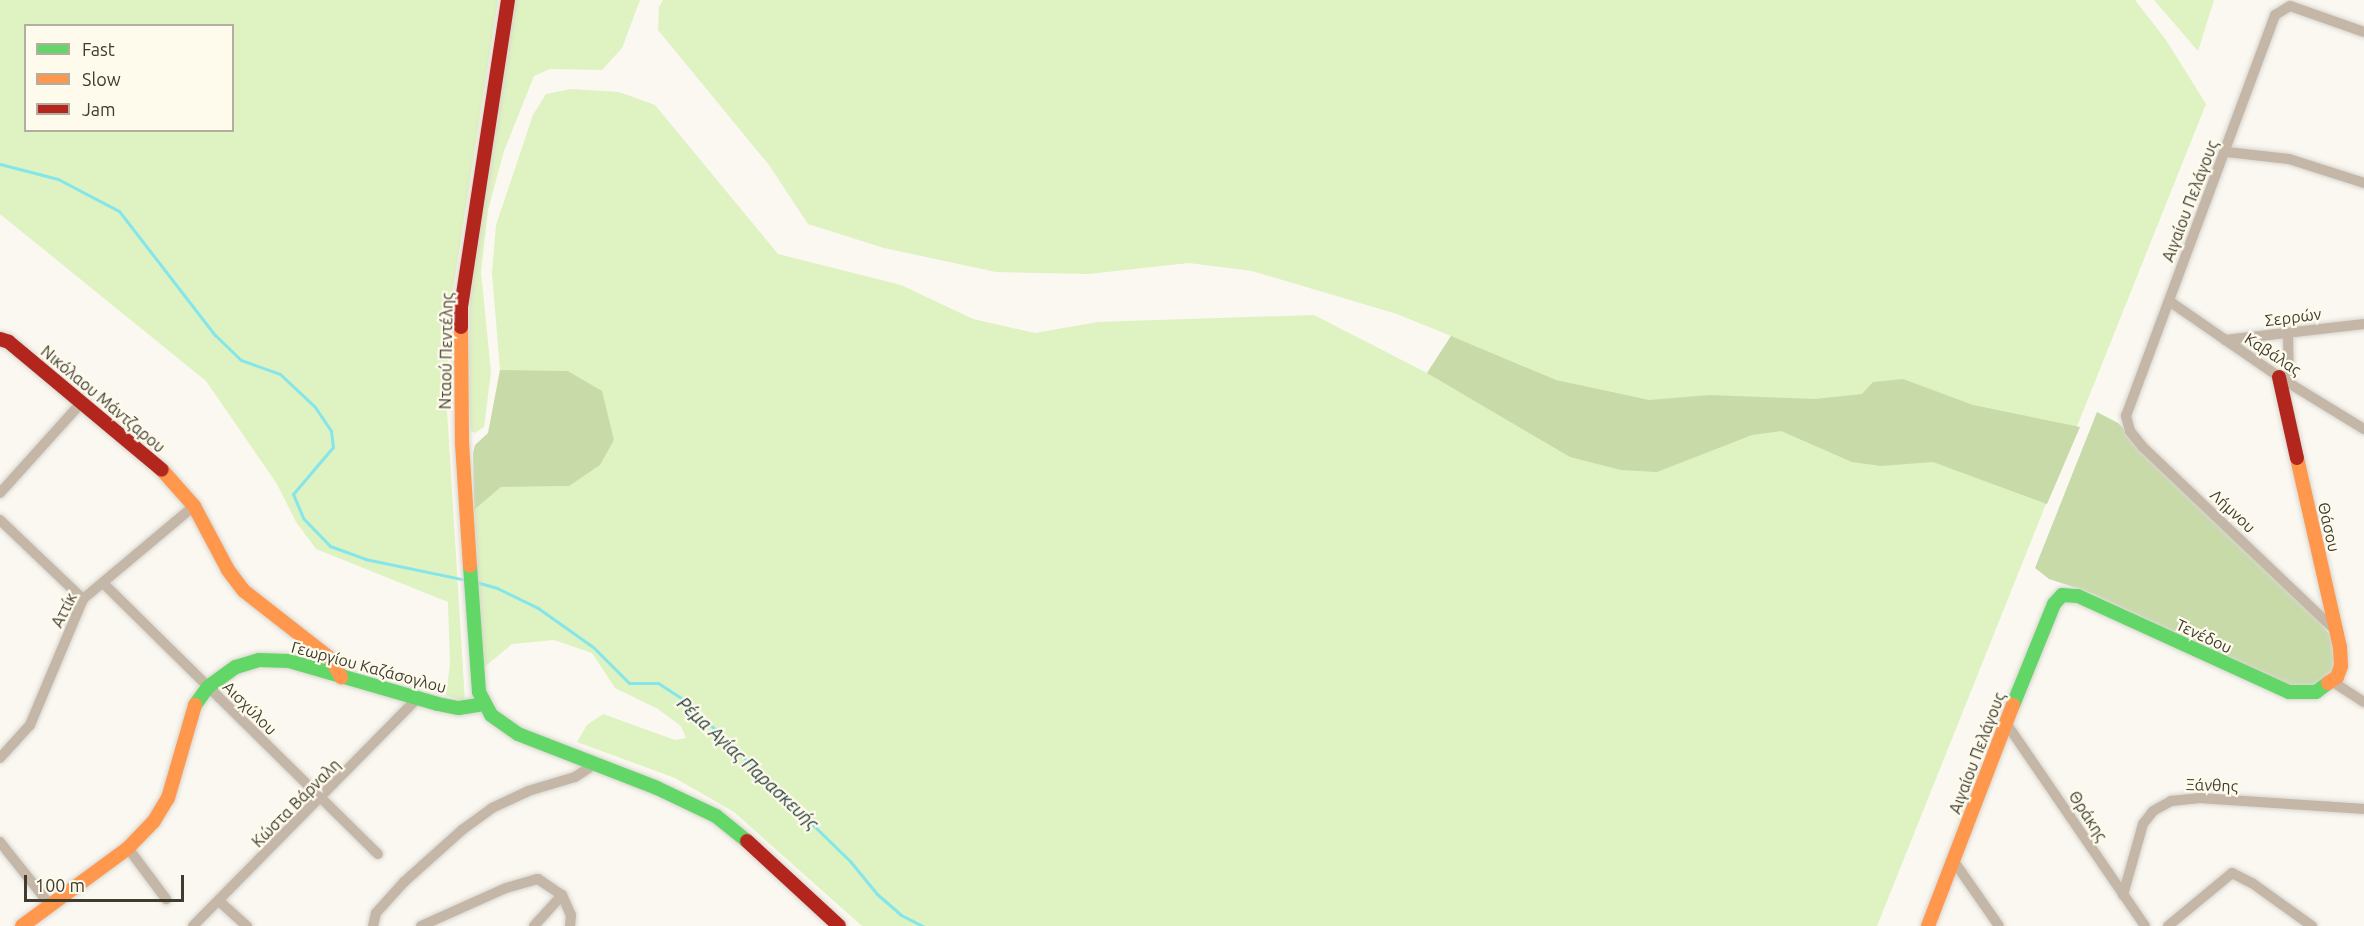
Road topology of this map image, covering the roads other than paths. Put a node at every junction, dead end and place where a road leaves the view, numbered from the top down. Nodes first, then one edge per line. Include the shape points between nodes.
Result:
1 (508, 0) edge
2 (2364, 32) edge
3 (2227, 152) junction
4 (2364, 183) edge
5 (2169, 301) junction
6 (2364, 324) edge
7 (2288, 333) junction
8 (0, 339) edge
9 (2225, 340) junction
10 (2284, 380) junction
11 (82, 402) junction
12 (2129, 406) joint
13 (2364, 429) edge
14 (0, 493) edge
15 (194, 506) junction
16 (0, 520) edge
17 (102, 583) junction
18 (2062, 595) joint
19 (82, 599) junction
20 (2335, 630) junction
21 (341, 677) junction
22 (2333, 682) junction
23 (208, 687) junction
24 (417, 699) junction
25 (2364, 702) edge
26 (484, 704) junction
27 (2006, 723) junction
28 (0, 758) edge
29 (595, 764) junction
30 (321, 800) junction
31 (2364, 809) edge
32 (0, 842) edge
33 (128, 848) junction
34 (378, 854) dead end
35 (1953, 860) junction
36 (562, 895) junction
37 (2123, 895) junction
38 (166, 899) dead end
39 (219, 901) junction
40 (50, 905) junction
41 (22, 926) edge
42 (193, 926) edge
43 (247, 926) edge
44 (374, 926) edge
45 (421, 926) edge
46 (534, 926) edge
47 (570, 926) edge
48 (839, 926) edge
49 (1928, 926) edge
50 (1999, 926) edge
51 (2145, 926) edge
52 (2168, 926) edge
53 (2312, 926) edge

1 - 26 street, Νταού Πεντέλης via 461,307 460,374 475,671
2 - 3 street, Αιγαίου Πελάγους via 2298,8 2280,8 2273,18
3 - 4 street via 2289,159
3 - 5 street, Αιγαίου Πελάγους
5 - 9 street, Καβάλας
5 - 12 street, Αιγαίου Πελάγους
6 - 7 street, Σερρών
7 - 9 street, Σερρών
7 - 10 street
8 - 11 street, Νικόλαου Μάντζαρου
9 - 10 street, Καβάλας
10 - 13 street, Καβάλας
10 - 20 street, Θάσου
11 - 14 street
11 - 15 street, Νικόλαου Μάντζαρου via 141,449
12 - 20 street, Λήμνου via 2127,423 2137,440
15 - 17 street, Αττίκ
15 - 21 street, Νικόλαου Μάντζαρου via 228,570 244,591 331,659
16 - 19 street
17 - 19 street, Αττίκ
17 - 23 street, Αισχύλου
18 - 22 street, Τενέδου via 2078,596 2284,690 2312,693
18 - 27 street, Αιγαίου Πελάγους via 2054,604
19 - 28 street, Αττίκ via 30,725
20 - 22 street, Θάσου via 2341,663
21 - 23 street, Γεωργίου Καζάσογλου via 289,661 259,660 236,667
21 - 24 street, Γεωργίου Καζάσογλου
22 - 25 street
23 - 30 street, Αισχύλου
23 - 33 street, Γεωργίου Καζάσογλου via 190,713 162,810
24 - 26 street, Γεωργίου Καζάσογλου via 459,708
24 - 30 street, Κώστα Βάρναλη
26 - 29 street via 502,725
27 - 35 street, Αιγαίου Πελάγους
27 - 37 street, Θράκης
29 - 44 street via 574,777 528,791 492,808 404,882 376,913
29 - 48 street via 716,816
30 - 34 street, Αισχύλου
30 - 39 street, Κώστα Βάρναλη
31 - 37 street, Ξάνθης via 2200,798 2171,801 2153,811 2143,824
32 - 40 street
33 - 38 street
33 - 40 street, Γεωργίου Καζάσογλου
35 - 49 street, Αιγαίου Πελάγους
35 - 50 street
36 - 45 street via 538,879 523,881
36 - 46 street
36 - 47 street via 571,915
37 - 51 street, Θράκης
39 - 42 street, Κώστα Βάρναλη
39 - 43 street
40 - 41 street, Γεωργίου Καζάσογλου
52 - 53 street via 2220,879 2238,874

